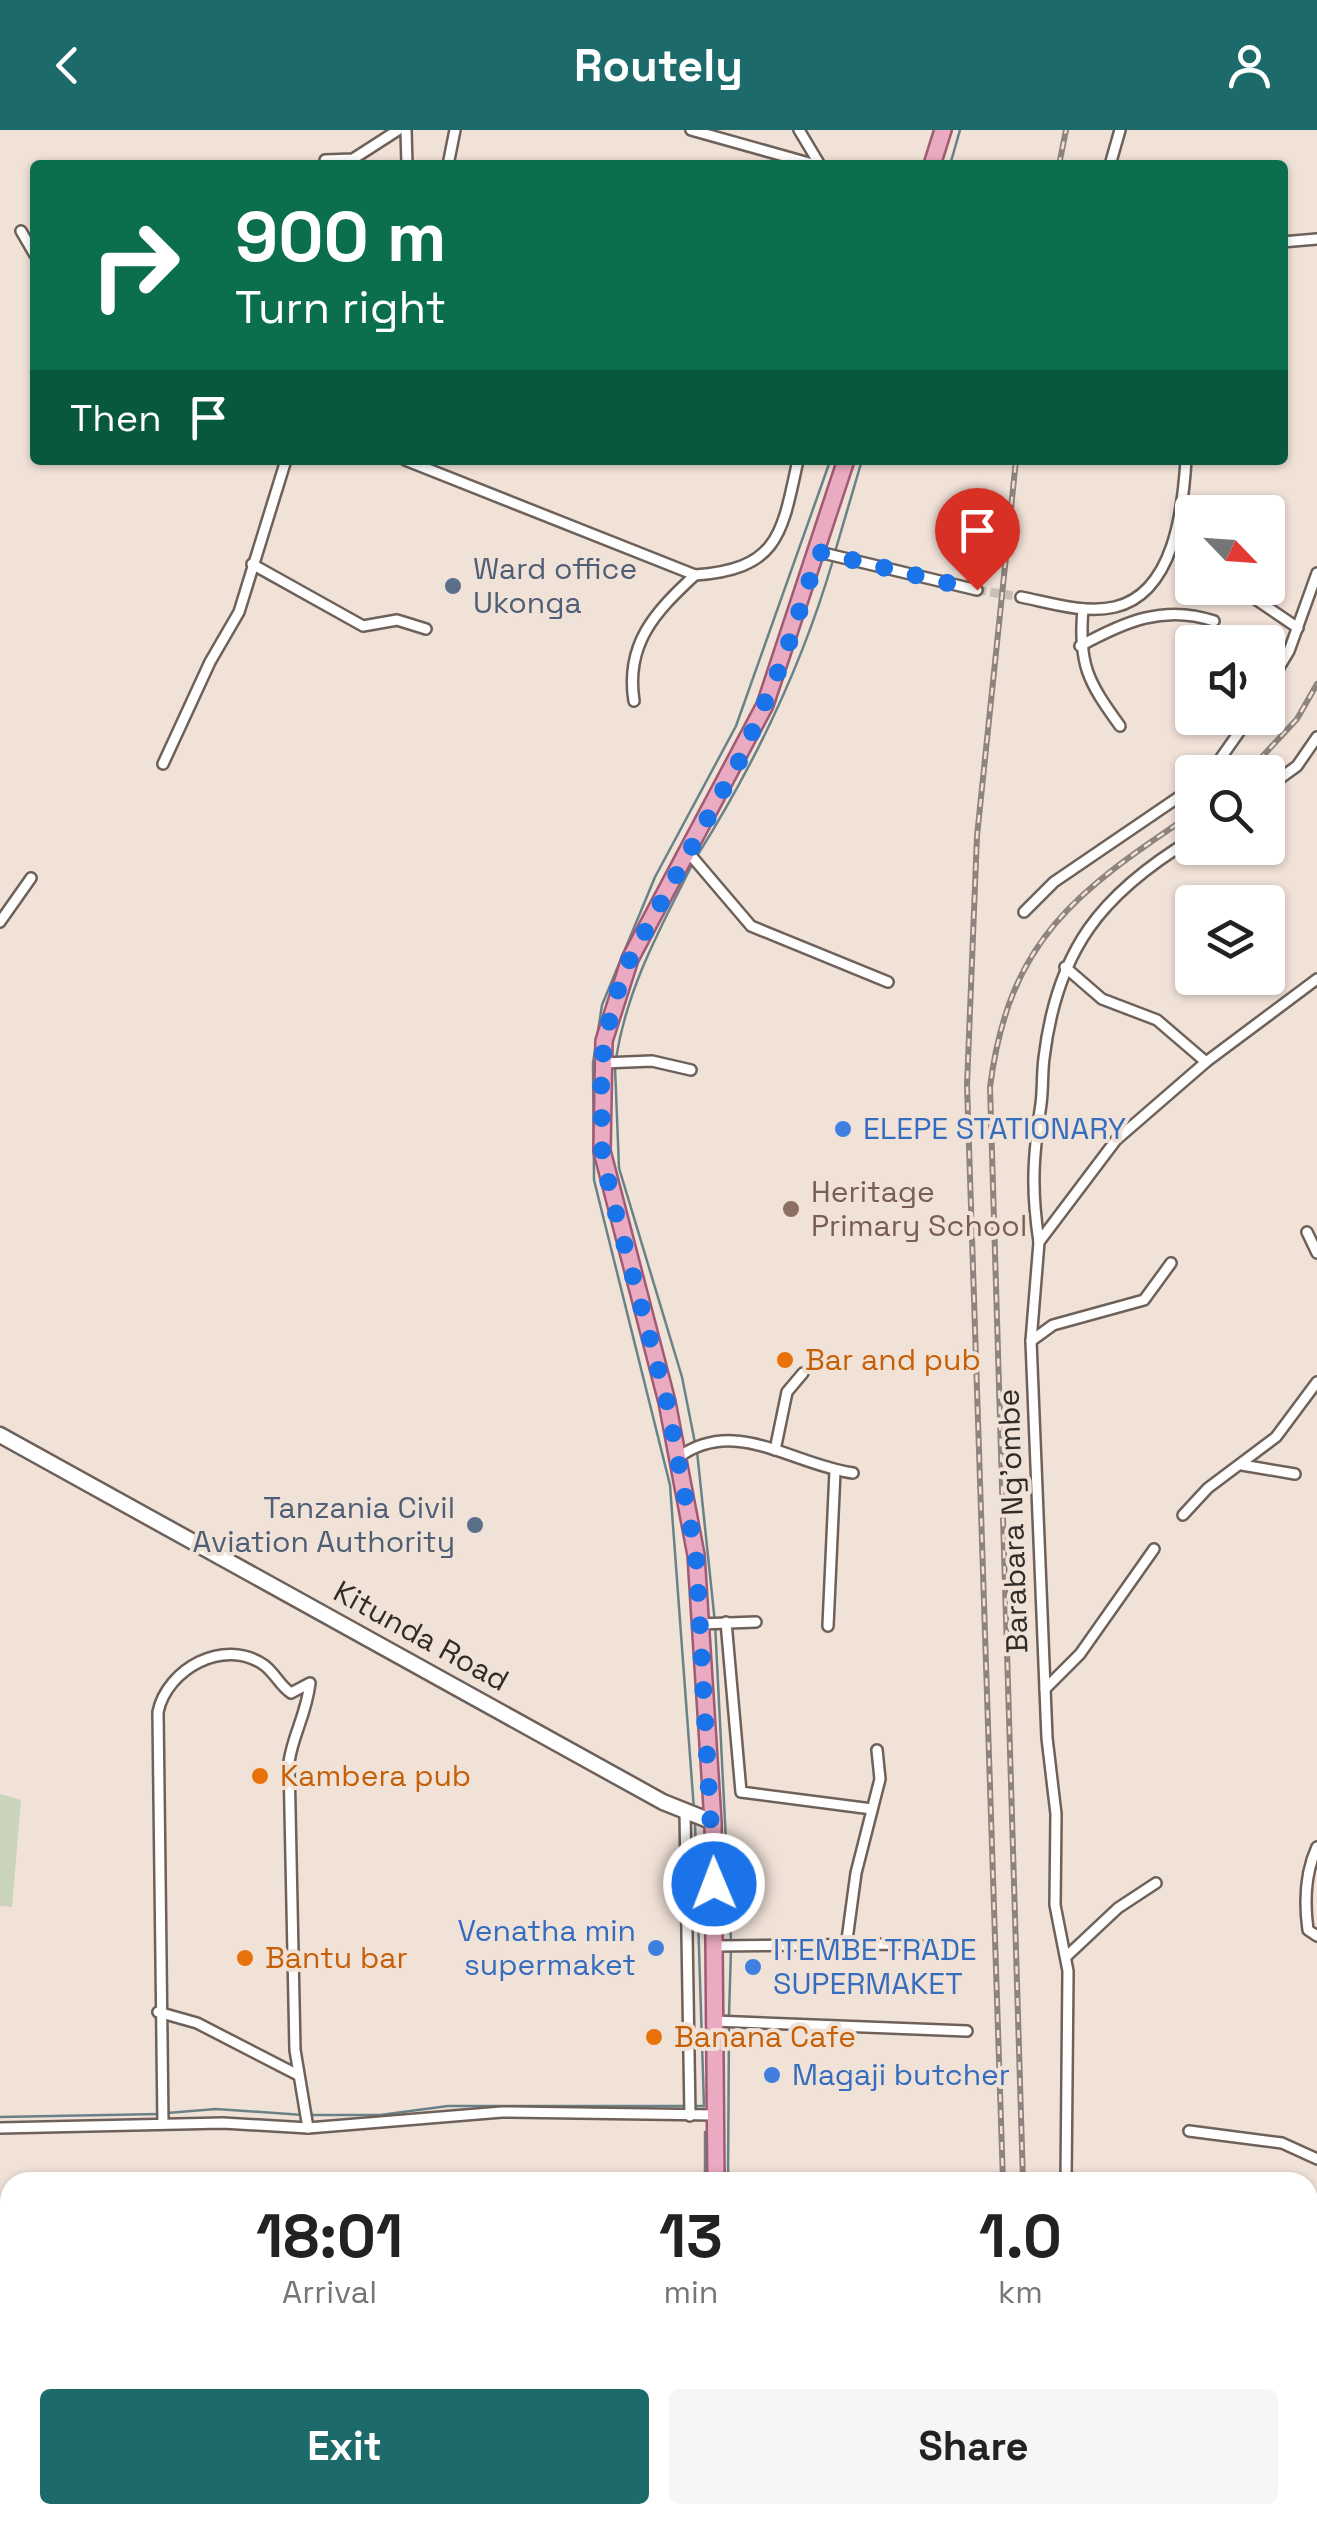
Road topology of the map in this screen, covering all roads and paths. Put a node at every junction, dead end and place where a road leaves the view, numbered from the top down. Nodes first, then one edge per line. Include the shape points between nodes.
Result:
1 (398, 130) edge
2 (406, 130) edge
3 (455, 130) edge
4 (691, 130) edge
5 (798, 130) edge
6 (942, 130) edge
7 (1120, 130) edge
8 (324, 160) dead end
9 (406, 160) edge
10 (449, 160) edge
11 (800, 160) edge
12 (815, 160) edge
13 (933, 160) edge
14 (1111, 160) edge
15 (22, 230) dead end
16 (1317, 239) edge
17 (1288, 241) edge
18 (30, 246) edge
19 (284, 465) edge
20 (418, 465) edge
21 (797, 465) edge
22 (845, 465) edge
23 (1185, 465) edge
24 (1182, 495) edge
25 (1175, 536) edge
26 (819, 552) junction
27 (252, 564) junction
28 (1317, 573) edge
29 (695, 575) junction
30 (977, 590) tunnel mouth
31 (1022, 597) tunnel mouth
32 (1265, 605) edge
33 (1084, 609) junction
34 (1214, 620) dead end
35 (1298, 628) junction
36 (426, 629) dead end
37 (1080, 646) junction
38 (1285, 653) edge
39 (634, 701) dead end
40 (1120, 726) dead end
41 (1317, 737) edge
42 (163, 764) dead end
43 (1285, 775) edge
44 (1175, 800) edge
45 (1175, 850) edge
46 (688, 852) junction
47 (31, 878) dead end
48 (1024, 912) dead end
49 (0, 922) edge
50 (1065, 967) junction
51 (1317, 979) edge
52 (888, 982) dead end
53 (1206, 1062) junction
54 (601, 1064) junction
55 (690, 1070) dead end
56 (1307, 1232) dead end
57 (1039, 1242) junction
58 (1317, 1253) edge
59 (1171, 1264) dead end
60 (1031, 1341) junction
61 (803, 1374) dead end
62 (1317, 1382) edge
63 (0, 1435) edge
64 (775, 1450) junction
65 (679, 1456) junction
66 (1242, 1465) junction
67 (835, 1471) junction
68 (853, 1473) dead end
69 (1295, 1474) dead end
70 (1184, 1515) dead end
71 (1154, 1549) dead end
72 (726, 1622) junction
73 (756, 1622) dead end
74 (700, 1624) junction
75 (828, 1626) dead end
76 (1045, 1689) junction
77 (878, 1750) dead end
78 (872, 1810) junction
79 (684, 1812) junction
80 (713, 1822) junction
81 (1317, 1847) edge
82 (1156, 1883) dead end
83 (1317, 1936) edge
84 (714, 1946) junction
85 (846, 1947) junction
86 (964, 1951) dead end
87 (1068, 1955) junction
88 (158, 2012) junction
89 (714, 2021) junction
90 (967, 2031) dead end
91 (298, 2075) junction
92 (714, 2114) junction
93 (690, 2116) junction
94 (162, 2124) junction
95 (0, 2128) edge
96 (308, 2128) junction
97 (1189, 2130) dead end
98 (1317, 2160) edge
99 (716, 2172) edge
100 (1066, 2172) edge

1 - 8 street via 353,158
2 - 9 street
3 - 10 street
4 - 11 street
5 - 12 street
6 - 13 main road
7 - 14 street
15 - 18 street
16 - 17 street
19 - 27 street
20 - 29 street
21 - 29 street via 783,522 764,556 744,568
22 - 26 main road
23 - 24 street
25 - 33 street via 1136,599
26 - 30 street
26 - 46 main road via 765,704
27 - 36 street via 363,626 397,620
27 - 42 street via 234,624
28 - 35 street
29 - 39 street via 669,599 636,648
31 - 33 street
32 - 35 street
33 - 37 street
34 - 37 street via 1161,614
35 - 38 street
37 - 40 street via 1085,672
41 - 43 street
44 - 48 street via 1054,882
45 - 50 street, Barabara Ng'ombe via 1126,883 1088,925
46 - 52 street via 750,926
46 - 54 main road via 630,959
47 - 49 street
50 - 53 street via 1102,999 1157,1020
50 - 57 street, Barabara Ng'ombe via 1032,1150
51 - 53 street
53 - 57 street via 1104,1152
54 - 55 street via 652,1061
54 - 65 main road via 602,1151
56 - 58 street
57 - 60 street, Barabara Ng'ombe
59 - 60 street via 1144,1300 1052,1325
60 - 76 street, Barabara Ng'ombe
61 - 64 street via 787,1392
62 - 66 street via 1276,1436
63 - 79 street, Kitunda Road
64 - 65 street via 730,1438 696,1444
64 - 67 street
65 - 74 main road
66 - 69 street
66 - 70 street
67 - 68 street
67 - 75 street
71 - 76 street via 1080,1654
72 - 73 street
72 - 74 street
72 - 78 street via 741,1792
74 - 80 main road
76 - 87 street, Barabara Ng'ombe via 1056,1814 1055,1905
77 - 78 street
78 - 85 street
79 - 80 street, Kitunda Road
79 - 93 street
80 - 84 main road
81 - 83 street via 1305,1906 1308,1930
82 - 87 street
84 - 85 street
84 - 89 main road
85 - 86 street
87 - 100 street, Barabara Ng'ombe
88 - 91 street via 196,2023
88 - 91 street via 162,1694 207,1657 251,1659 292,1694 310,1683 290,1762
88 - 94 street
89 - 90 street
89 - 92 main road
91 - 96 street
92 - 93 street
92 - 99 main road
93 - 96 street via 502,2112
94 - 95 street
94 - 96 street
97 - 98 street via 1282,2143

